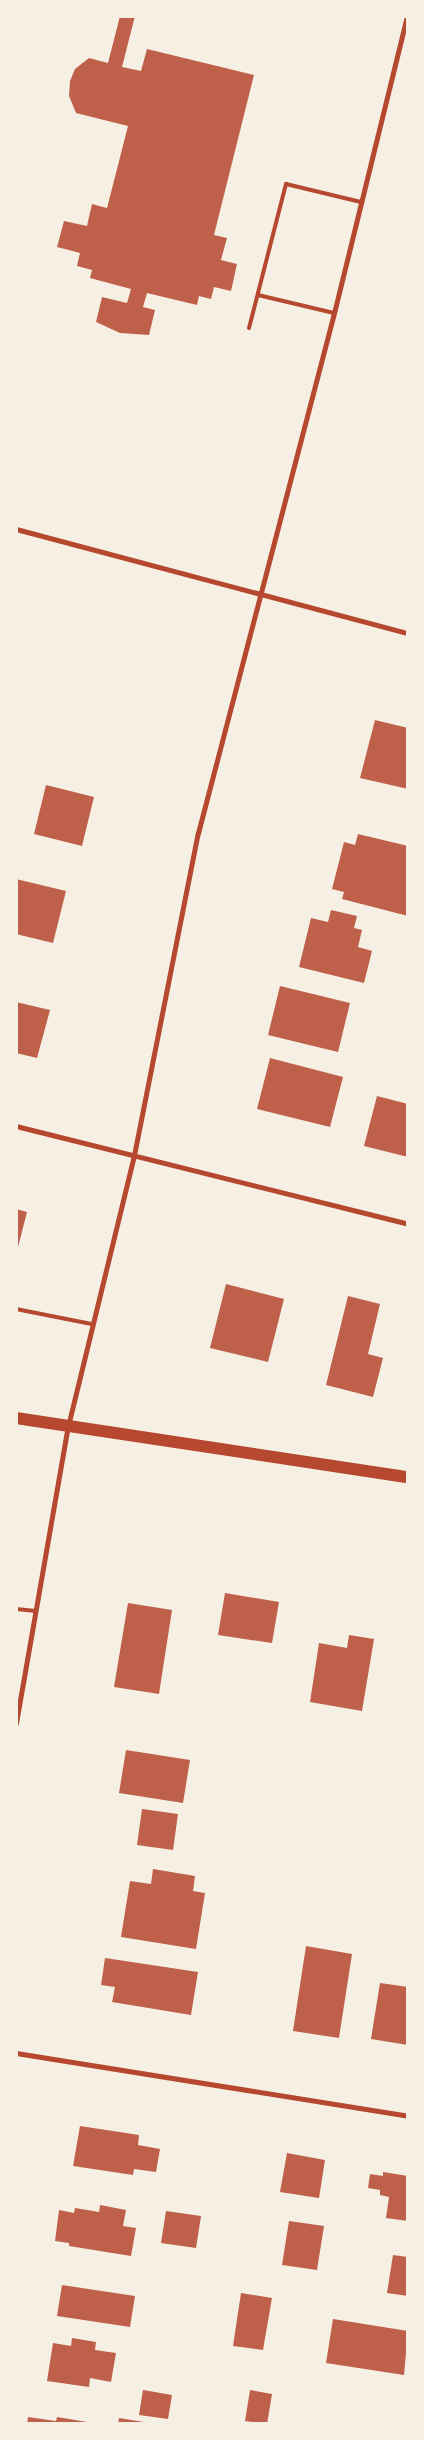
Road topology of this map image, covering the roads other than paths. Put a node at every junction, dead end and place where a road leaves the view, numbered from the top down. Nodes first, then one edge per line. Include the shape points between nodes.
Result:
1 (407, 16) edge
2 (361, 202) junction
3 (258, 295) junction
4 (334, 313) junction
5 (249, 328) dead end
6 (16, 529) edge
7 (261, 594) junction
8 (408, 633) edge
9 (16, 1126) edge
10 (134, 1155) junction
11 (408, 1224) edge
12 (16, 1309) edge
13 (92, 1324) junction
14 (16, 1418) edge
15 (68, 1426) junction
16 (408, 1477) edge
17 (16, 1609) edge
18 (36, 1612) junction
19 (16, 1723) edge
20 (16, 2053) edge
21 (408, 2116) edge

1 - 2 street
2 - 3 lane via 286,184
2 - 4 street
3 - 4 lane
3 - 5 lane
4 - 7 street
6 - 7 street
7 - 8 street
7 - 10 street via 198,833
9 - 10 street
10 - 11 street
10 - 13 street
12 - 13 lane
13 - 15 street
14 - 15 main road
15 - 16 main road
15 - 18 street
17 - 18 lane
18 - 19 street
20 - 21 street

